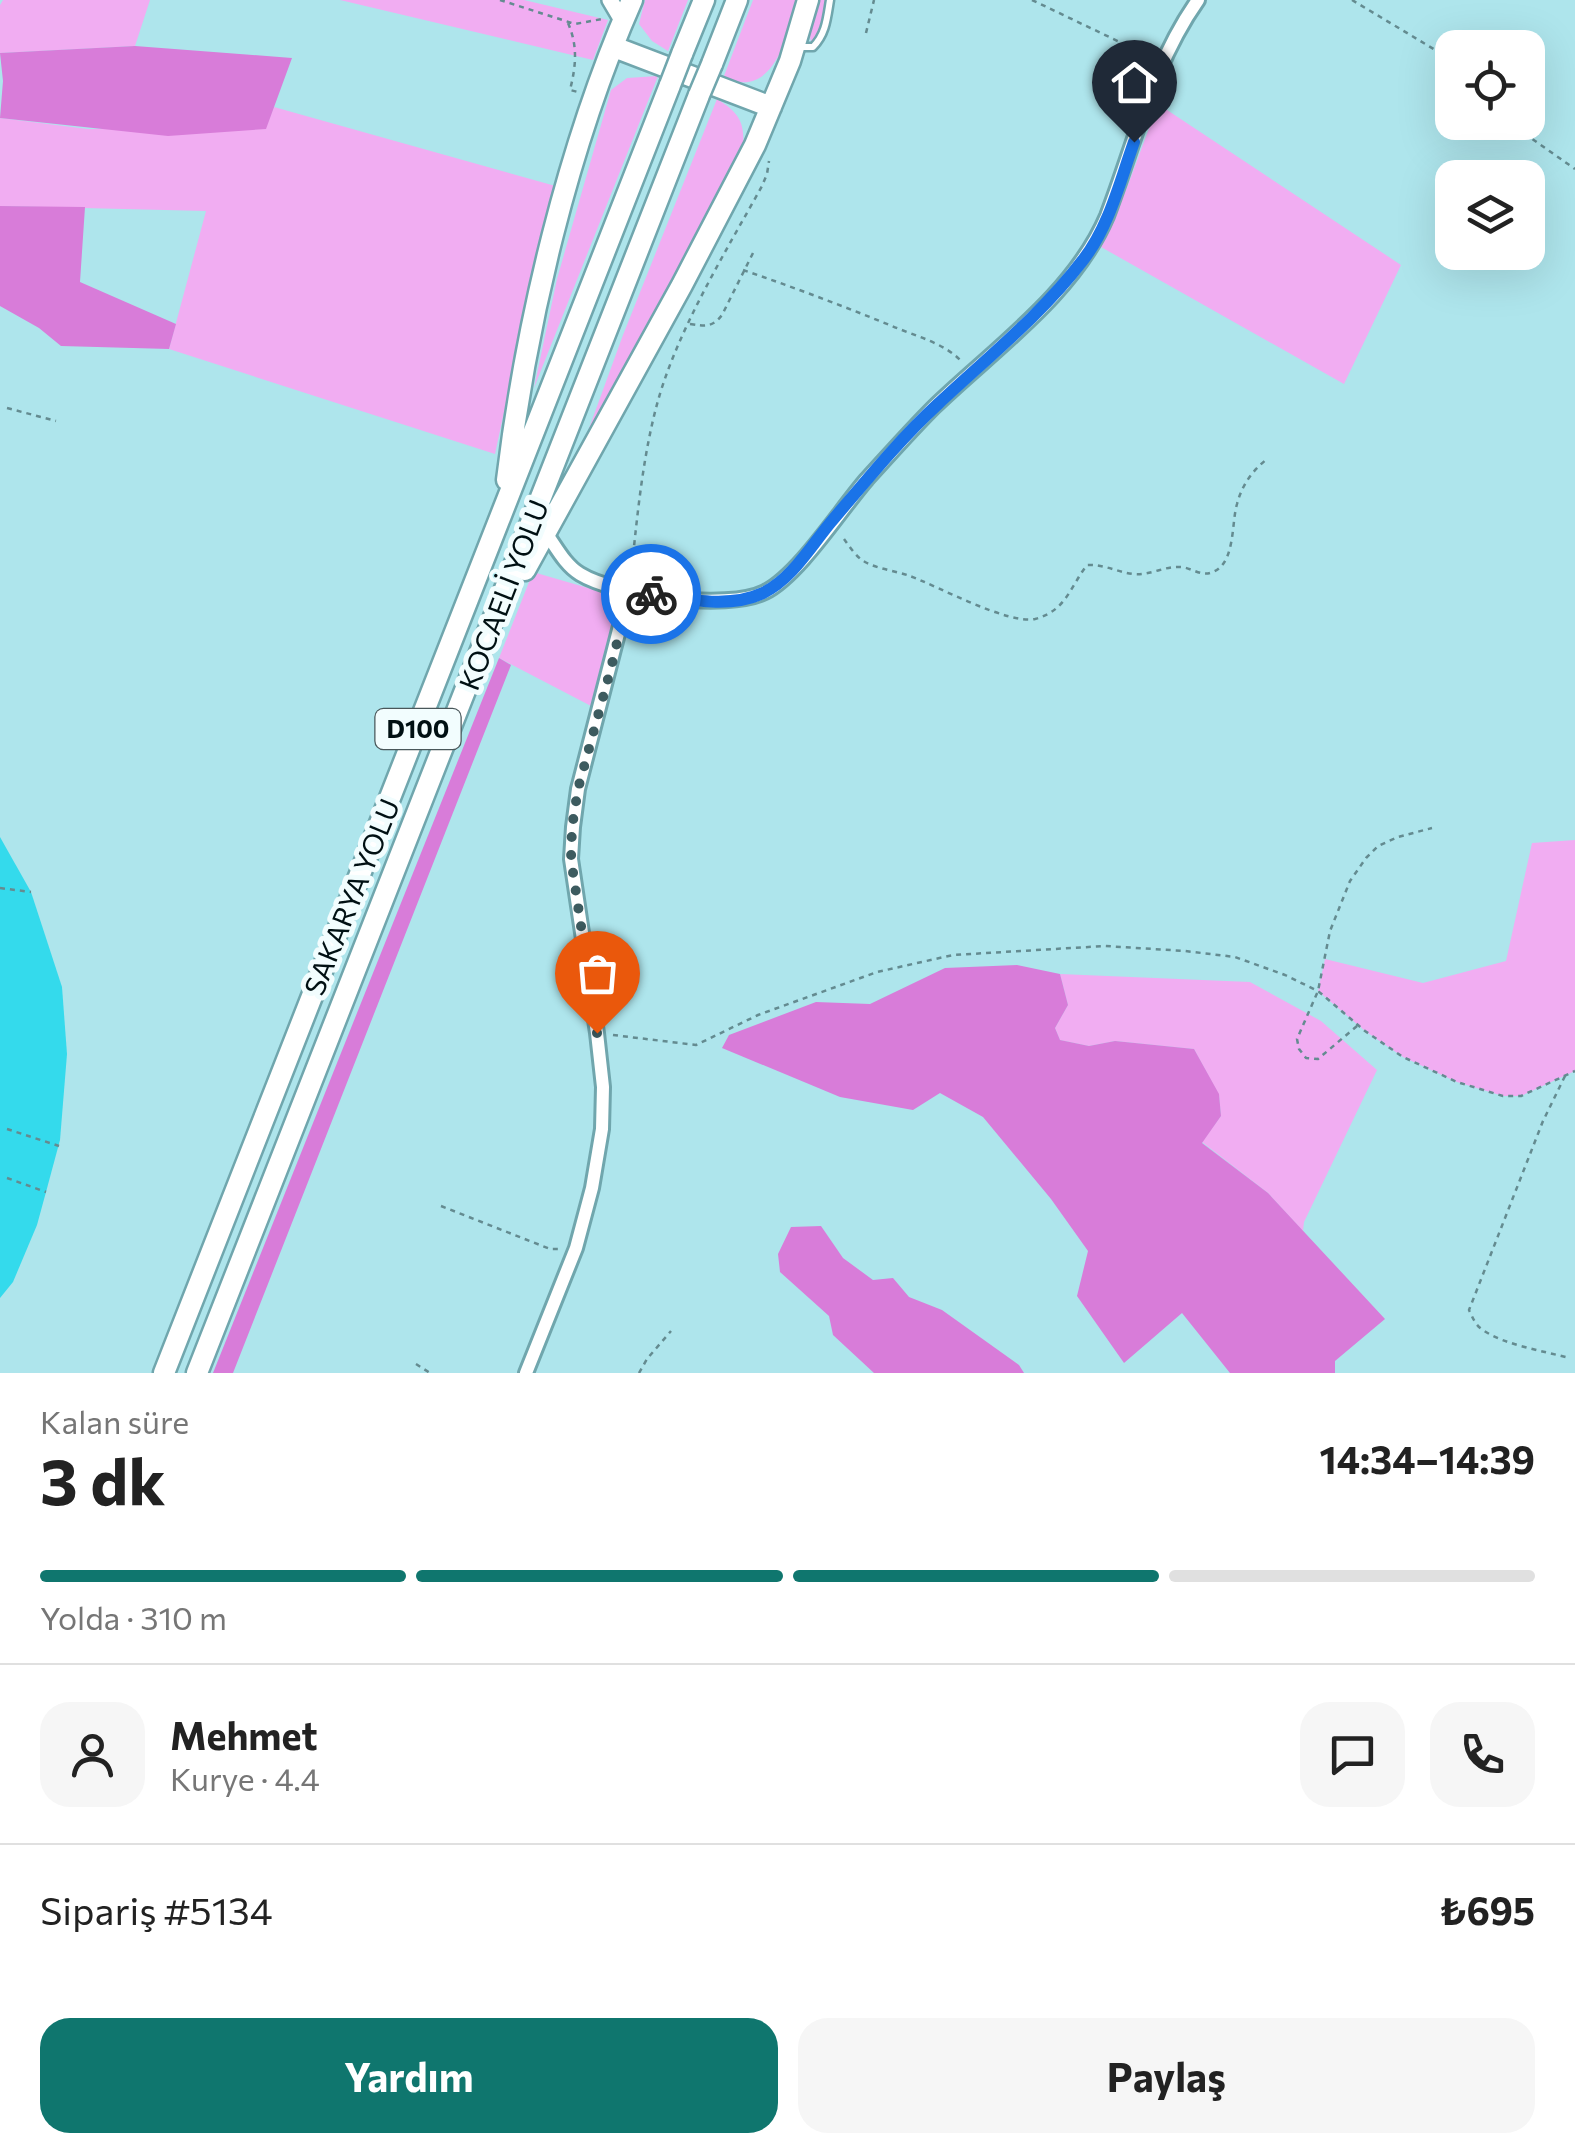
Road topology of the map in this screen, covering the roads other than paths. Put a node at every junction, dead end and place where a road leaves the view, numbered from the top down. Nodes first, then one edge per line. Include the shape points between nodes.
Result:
1 (704, 0) edge
2 (737, 0) edge
3 (808, 0) edge
4 (830, 0) edge
5 (1198, 0) edge
6 (621, 9) edge
7 (794, 47) junction
8 (614, 48) junction
9 (771, 107) junction
10 (504, 512) junction
11 (546, 533) junction
12 (629, 592) junction
13 (489, 632) junction
14 (164, 1373) edge
15 (197, 1373) edge
16 (526, 1373) edge

1 - 10 highway, SAKARYA YOLU / D100, bridge
2 - 13 highway, KOCAELİ YOLU / D100, bridge
3 - 7 highway
4 - 7 lane via 820,40
5 - 12 street via 1162,62 1084,259 864,482 796,565 748,599
6 - 8 highway
7 - 9 highway
8 - 9 highway
8 - 10 highway via 559,215 514,423
9 - 11 highway
10 - 14 highway, SAKARYA YOLU / D100
11 - 12 street via 576,572
11 - 13 highway
12 - 16 street via 572,827 603,1087 602,1128 576,1248
13 - 15 highway, KOCAELİ YOLU / D100

